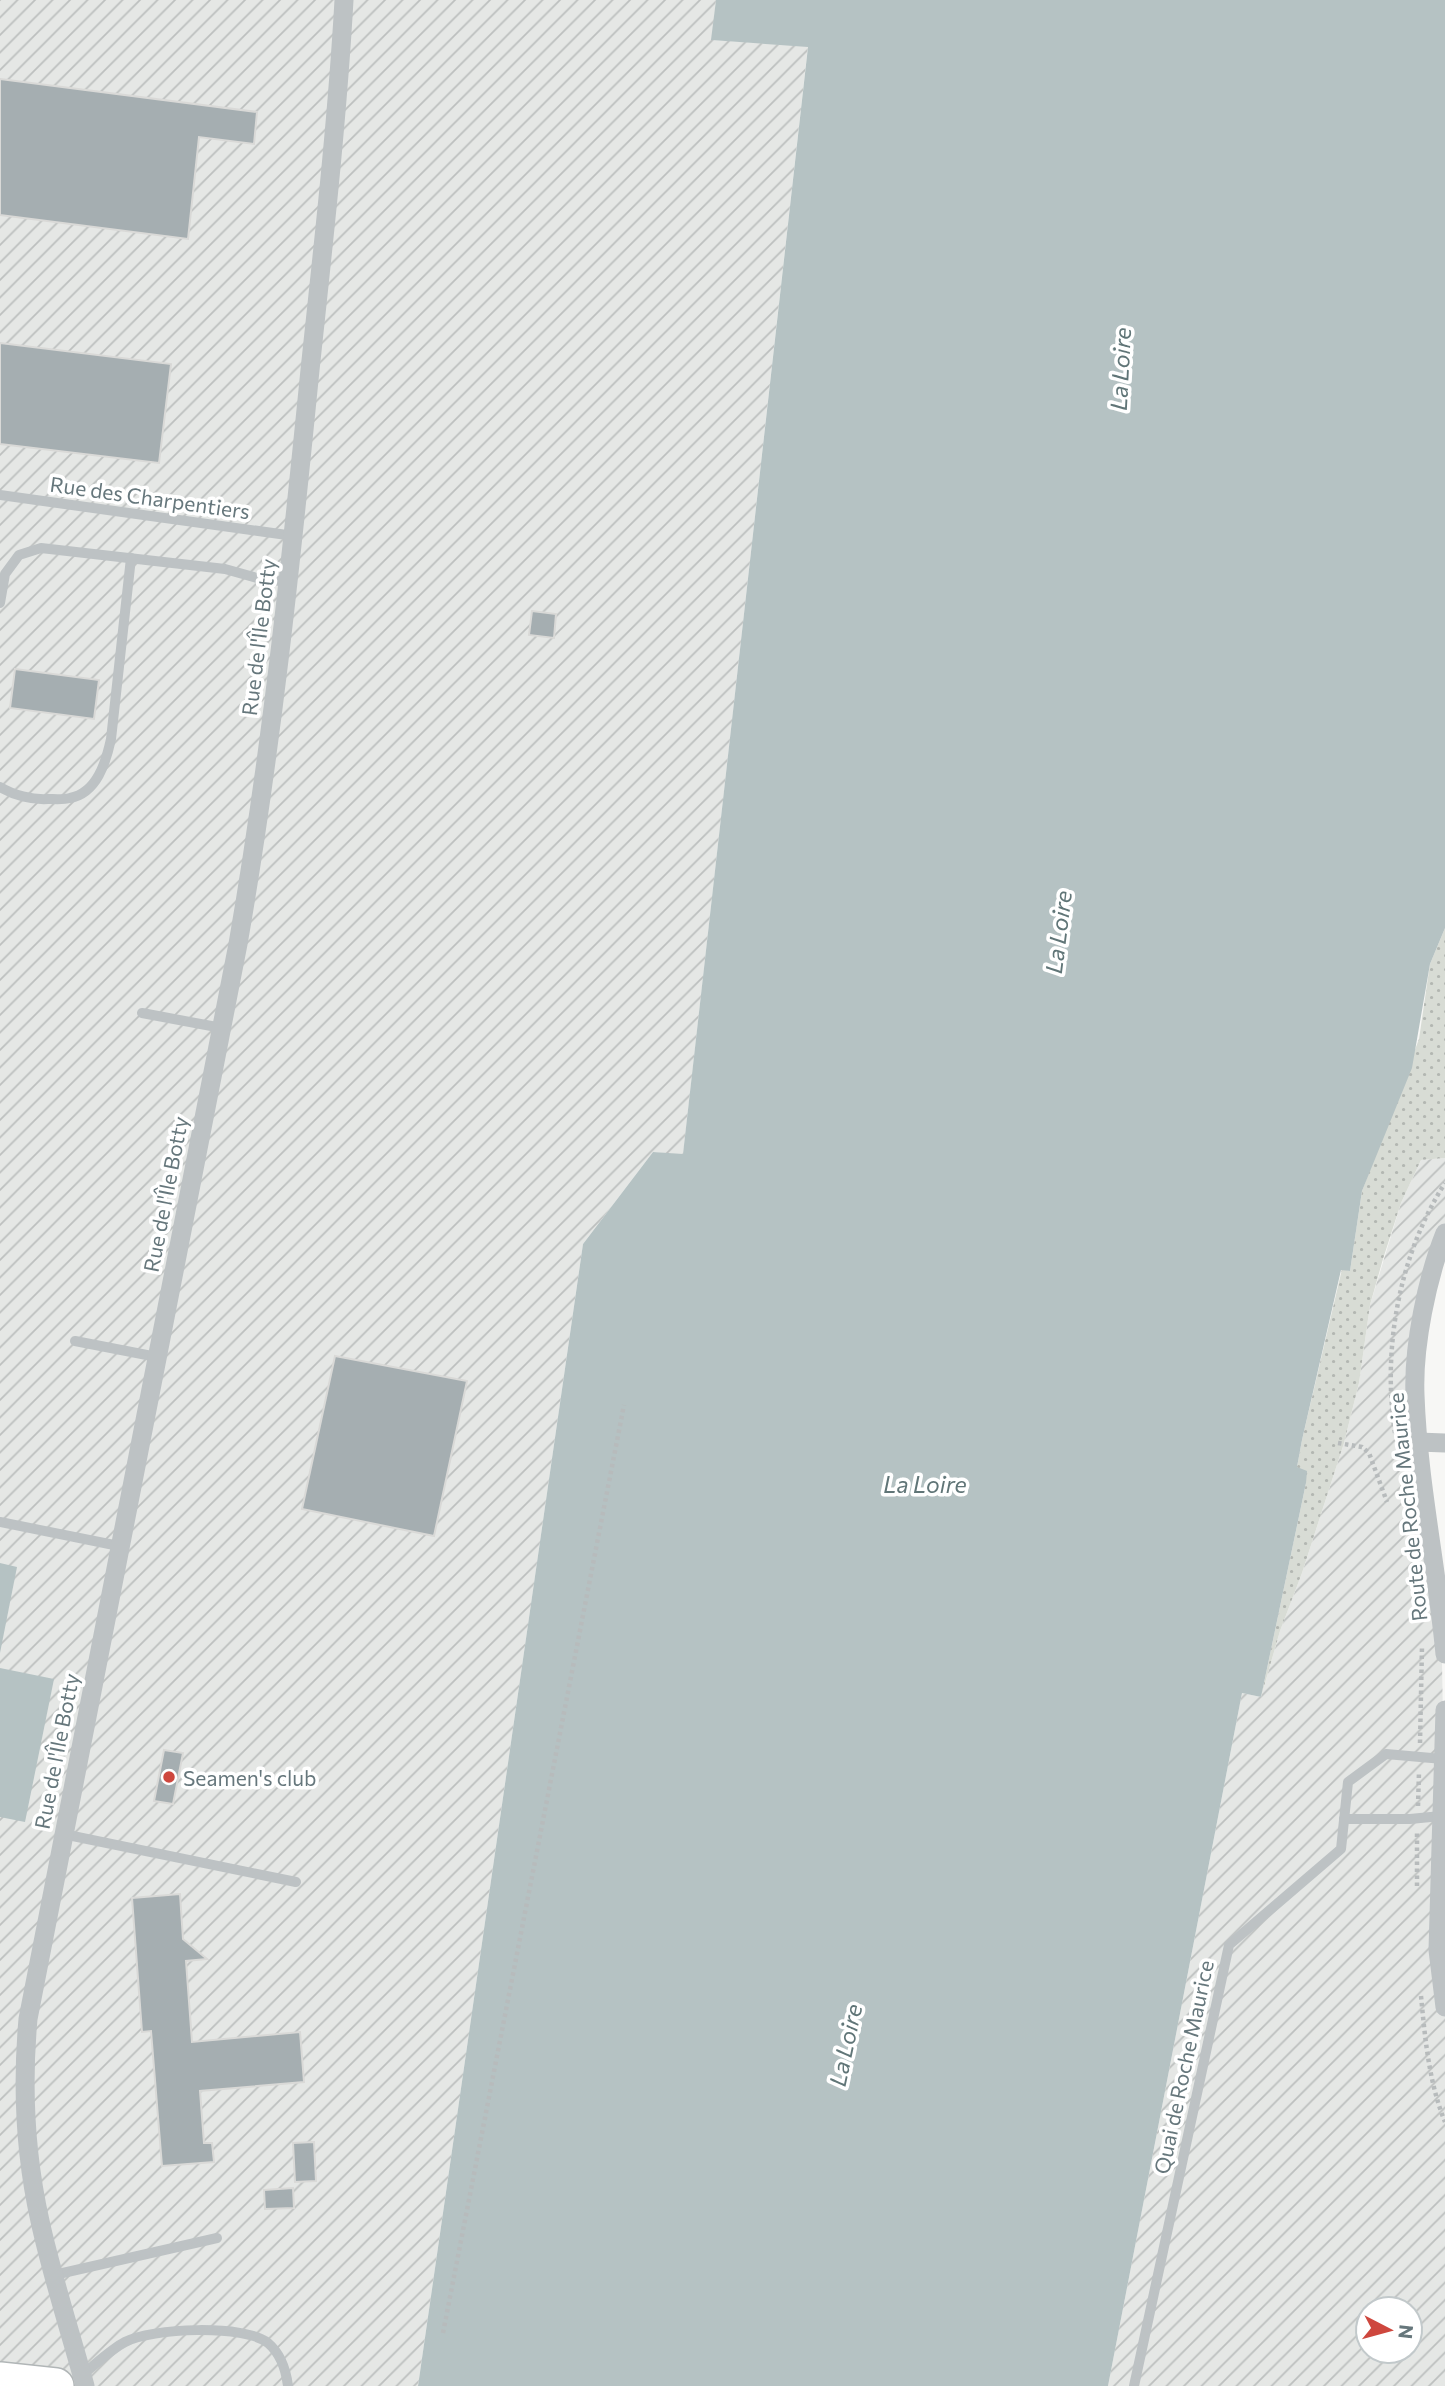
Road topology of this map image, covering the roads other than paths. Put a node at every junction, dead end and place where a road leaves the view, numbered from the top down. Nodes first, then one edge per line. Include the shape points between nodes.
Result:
1 (344, 0) edge
2 (0, 495) edge
3 (294, 536) junction
4 (131, 558) junction
5 (288, 582) junction
6 (0, 603) edge
7 (0, 787) edge
8 (142, 1013) dead end
9 (222, 1028) junction
10 (1445, 1233) edge
11 (1437, 1284) edge
12 (75, 1341) dead end
13 (157, 1357) junction
14 (1418, 1442) junction
15 (1445, 1443) edge
16 (0, 1522) edge
17 (119, 1546) junction
18 (1443, 1614) edge
19 (1445, 1654) edge
20 (1445, 1710) edge
21 (1443, 1759) edge
22 (1441, 1816) junction
23 (1344, 1819) junction
24 (63, 1834) junction
25 (296, 1882) dead end
26 (1445, 2007) edge
27 (217, 2238) dead end
28 (54, 2275) junction
29 (0, 2380) edge
30 (75, 2382) edge
31 (288, 2386) edge
32 (1134, 2386) edge

1 - 3 street, Rue de l'Île Botty
2 - 3 lane, Rue des Charpentiers
3 - 5 street, Rue de l'Île Botty
4 - 5 lane
4 - 6 lane via 41,548 19,555 5,574
4 - 7 lane via 105,765 91,787 71,798 39,799
5 - 9 street, Rue de l'Île Botty via 253,859
8 - 9 lane
9 - 13 street, Rue de l'Île Botty
10 - 11 street, Route de Roche Maurice
11 - 14 street, Route de Roche Maurice via 1419,1345 1415,1392
12 - 13 lane
13 - 17 street, Rue de l'Île Botty
14 - 15 street
14 - 18 street, Route de Roche Maurice
16 - 17 lane
17 - 24 street, Rue de l'Île Botty
18 - 19 street, Route de Roche Maurice
20 - 21 street
21 - 22 street
21 - 23 lane, Quai de Roche Maurice via 1385,1754 1348,1782
22 - 23 lane
22 - 26 street via 1438,1950
23 - 32 lane, Quai de Roche Maurice via 1341,1849 1229,1945
24 - 25 lane
24 - 28 street, Rue de l'Île Botty via 33,1990 24,2077 30,2165
27 - 28 lane
28 - 30 street, Rue de l'Île Botty
29 - 30 highway
30 - 31 lane via 127,2341 162,2331 211,2330 250,2333 267,2342 281,2358

